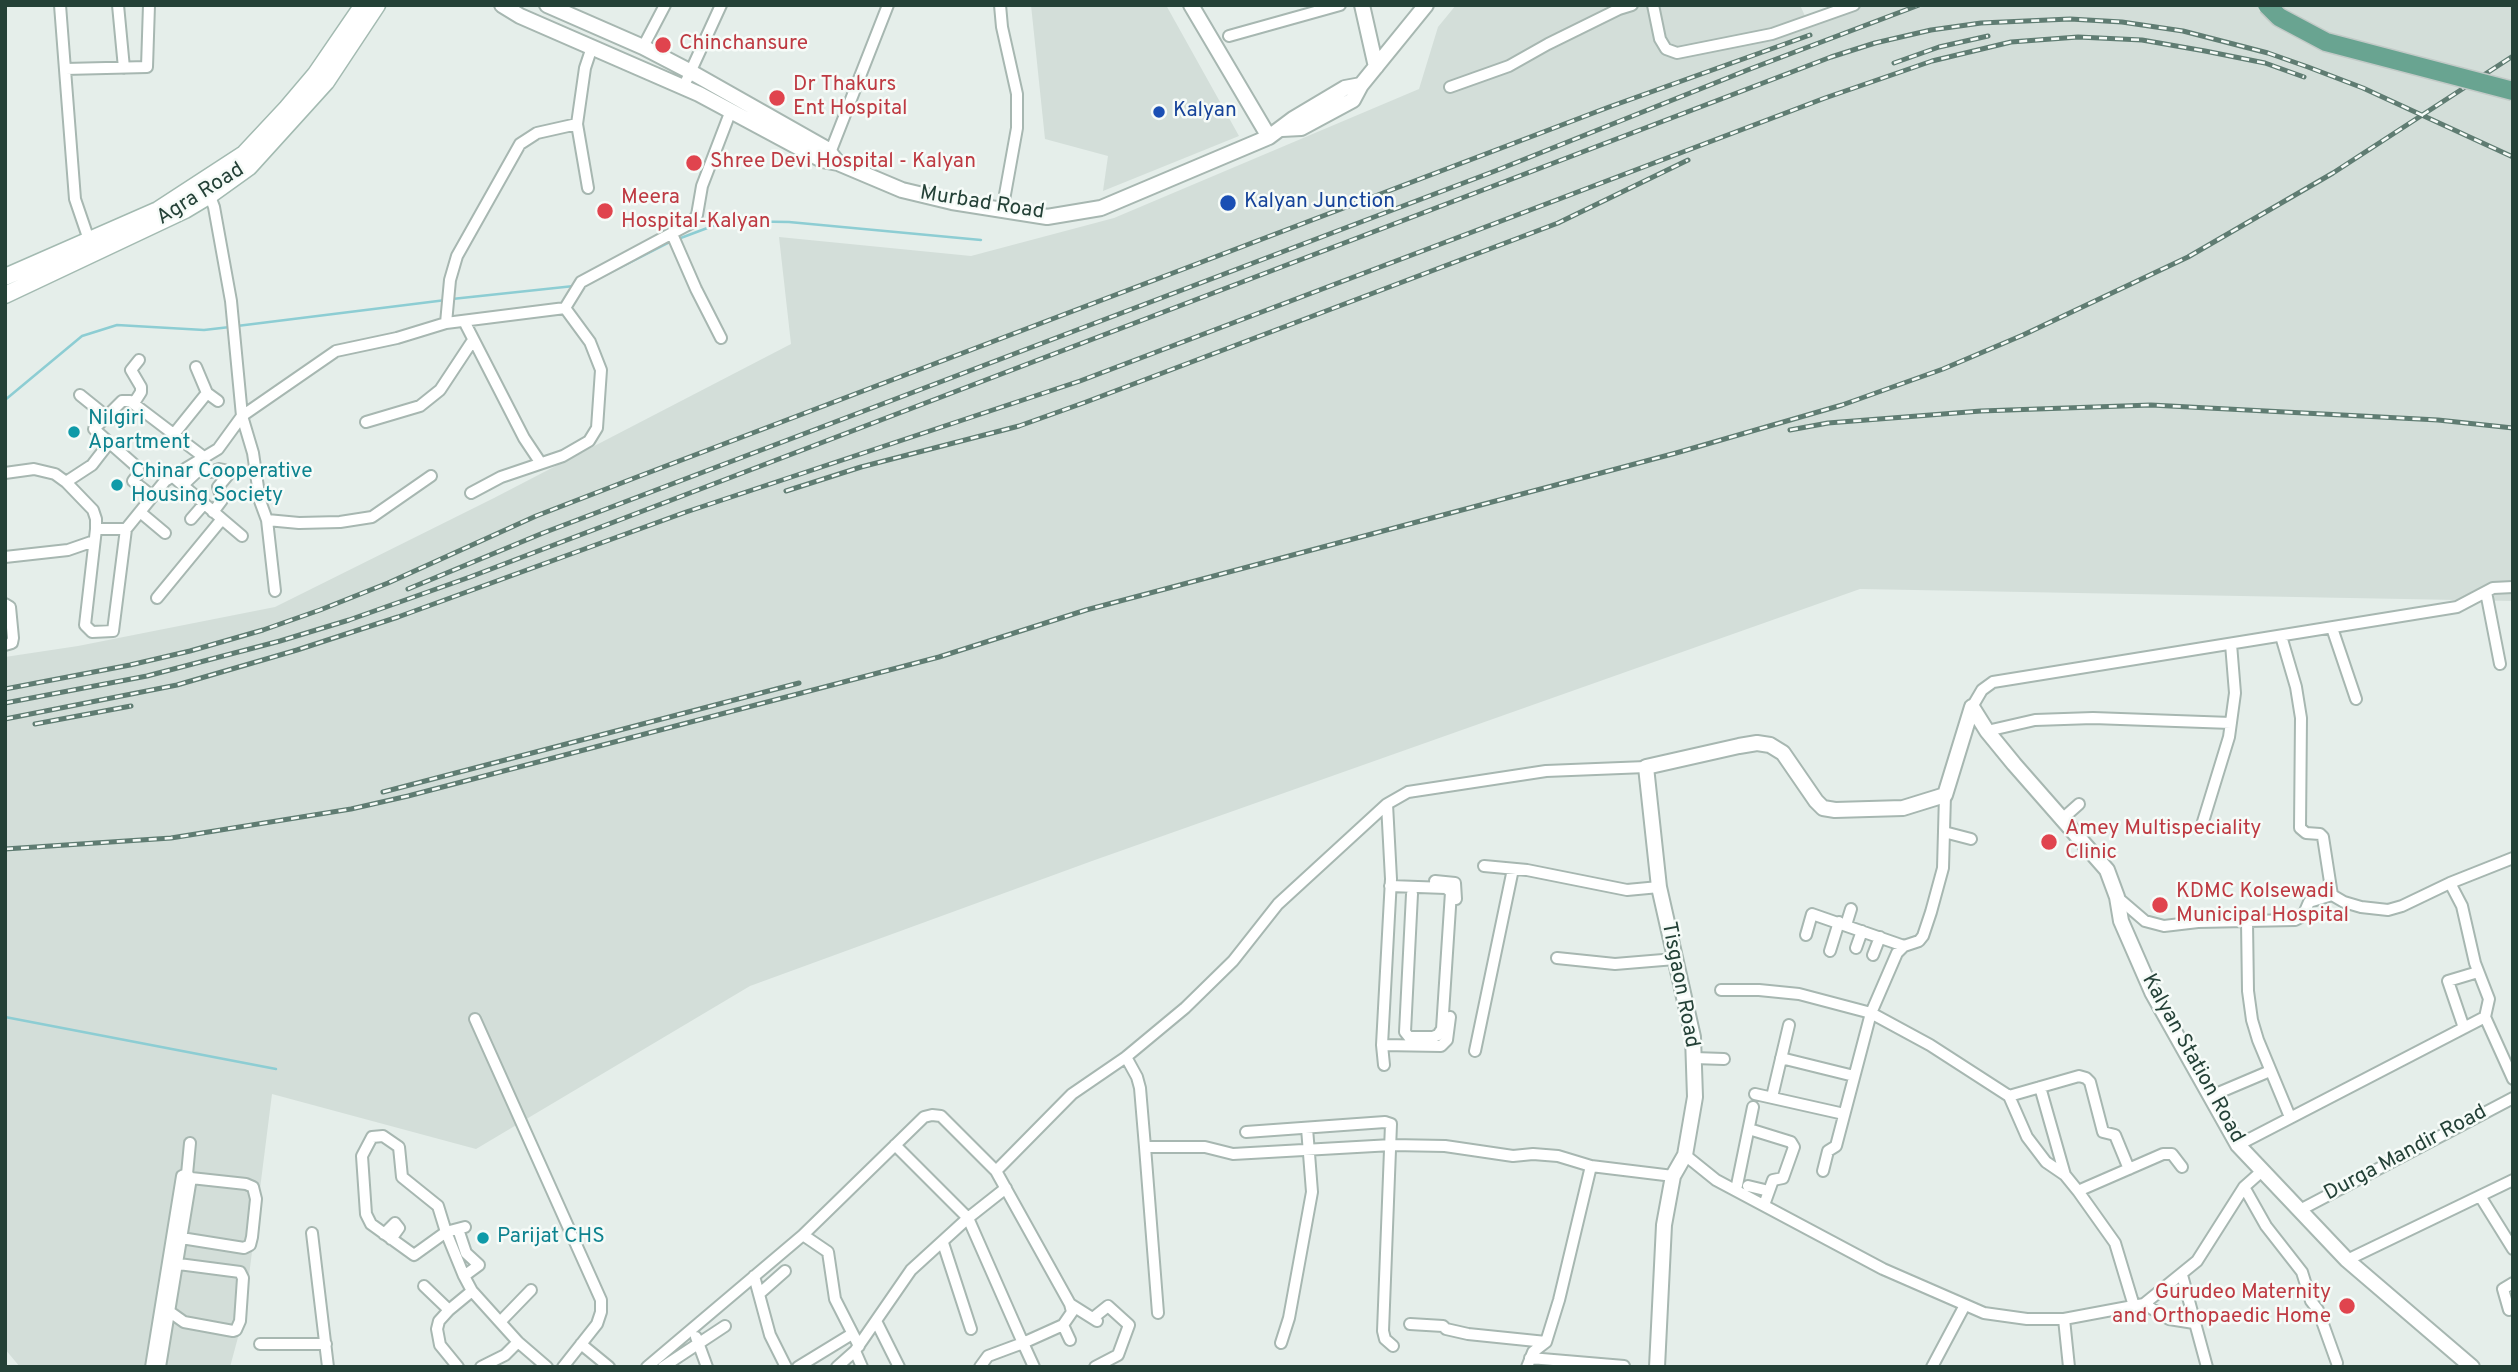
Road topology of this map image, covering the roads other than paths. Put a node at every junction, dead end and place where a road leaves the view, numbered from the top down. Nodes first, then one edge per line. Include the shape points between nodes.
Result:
1 (60, 5) edge
2 (118, 5) edge
3 (149, 5) edge
4 (363, 5) edge
5 (377, 5) edge
6 (502, 5) edge
7 (547, 5) edge
8 (665, 5) edge
9 (721, 5) edge
10 (888, 5) edge
11 (1000, 5) edge
12 (1191, 5) edge
13 (1340, 5) edge
14 (1362, 5) edge
15 (1426, 5) edge
16 (1632, 5) edge
17 (1653, 5) edge
18 (1854, 5) edge
19 (2267, 5) edge
20 (1229, 36) dead end
21 (592, 47) junction
22 (643, 47) junction
23 (1376, 67) junction
24 (124, 68) junction
25 (65, 69) junction
26 (691, 72) junction
27 (1450, 87) dead end
28 (683, 88) junction
29 (2513, 91) edge
30 (730, 113) junction
31 (577, 124) junction
32 (1269, 137) junction
33 (832, 159) junction
34 (207, 188) junction
35 (588, 188) dead end
36 (1002, 211) junction
37 (672, 234) junction
38 (89, 240) junction
39 (5, 277) edge
40 (5, 295) edge
41 (567, 303) junction
42 (464, 321) junction
43 (446, 323) junction
44 (721, 338) dead end
45 (473, 340) junction
46 (590, 342) junction
47 (580, 348) dead end
48 (139, 360) dead end
49 (195, 367) dead end
50 (207, 393) junction
51 (80, 394) dead end
52 (218, 401) dead end
53 (134, 403) junction
54 (106, 416) junction
55 (242, 416) junction
56 (366, 422) dead end
57 (174, 434) junction
58 (109, 443) junction
59 (205, 458) junction
60 (540, 462) junction
61 (5, 473) edge
62 (171, 475) junction
63 (431, 476) dead end
64 (66, 482) junction
65 (183, 485) junction
66 (471, 494) dead end
67 (152, 496) junction
68 (204, 503) junction
69 (140, 512) junction
70 (218, 515) junction
71 (191, 519) dead end
72 (267, 520) junction
73 (96, 529) junction
74 (126, 529) junction
75 (165, 533) dead end
76 (242, 536) dead end
77 (94, 541) junction
78 (5, 557) edge
79 (2513, 587) edge
80 (275, 591) dead end
81 (2486, 592) junction
82 (157, 598) dead end
83 (5, 604) edge
84 (2332, 628) junction
85 (2281, 636) junction
86 (2231, 644) junction
87 (5, 645) edge
88 (2500, 664) dead end
89 (2356, 699) dead end
90 (1972, 707) junction
91 (2231, 723) junction
92 (1987, 731) junction
93 (1646, 767) junction
94 (1945, 795) junction
95 (1387, 804) junction
96 (2079, 804) dead end
97 (2061, 820) junction
98 (2202, 825) dead end
99 (1944, 832) junction
100 (1971, 839) dead end
101 (2513, 858) edge
102 (1483, 866) dead end
103 (1513, 869) junction
104 (1390, 882) junction
105 (2450, 883) junction
106 (1659, 887) junction
107 (1412, 894) dead end
108 (2332, 895) junction
109 (2117, 897) junction
110 (1851, 909) dead end
111 (2247, 922) junction
112 (1843, 924) junction
113 (1862, 931) junction
114 (1806, 935) dead end
115 (1880, 937) junction
116 (1904, 946) junction
117 (1856, 948) dead end
118 (1830, 951) dead end
119 (1874, 955) dead end
120 (1557, 958) dead end
121 (1675, 959) junction
122 (2475, 973) junction
123 (1721, 989) dead end
124 (2483, 997) dead end
125 (1871, 1013) junction
126 (2485, 1017) junction
127 (475, 1019) dead end
128 (1788, 1026) dead end
129 (2464, 1028) junction
130 (1382, 1045) junction
131 (1475, 1051) dead end
132 (1126, 1057) junction
133 (1694, 1058) junction
134 (1781, 1058) junction
135 (1724, 1059) dead end
136 (1384, 1066) dead end
137 (2270, 1070) junction
138 (1854, 1076) junction
139 (2513, 1079) edge
140 (2040, 1087) junction
141 (1755, 1094) dead end
142 (2008, 1096) junction
143 (2211, 1096) junction
144 (1772, 1097) junction
145 (2513, 1098) edge
146 (1753, 1107) dead end
147 (1844, 1114) junction
148 (2290, 1117) junction
149 (1307, 1128) junction
150 (1749, 1129) junction
151 (1246, 1132) dead end
152 (190, 1143) dead end
153 (895, 1145) junction
154 (1392, 1145) junction
155 (2238, 1145) junction
156 (1145, 1147) junction
157 (1308, 1150) junction
158 (1685, 1155) junction
159 (1591, 1166) junction
160 (2182, 1167) dead end
161 (2129, 1169) junction
162 (996, 1171) junction
163 (1823, 1171) dead end
164 (2262, 1171) junction
165 (2064, 1175) junction
166 (189, 1176) junction
167 (1673, 1176) junction
168 (2513, 1180) edge
169 (1748, 1186) dead end
170 (2244, 1187) junction
171 (1006, 1188) junction
172 (1736, 1190) junction
173 (1769, 1191) junction
174 (2078, 1191) junction
175 (2480, 1196) junction
176 (1764, 1205) junction
177 (2300, 1210) junction
178 (968, 1218) junction
179 (457, 1230) junction
180 (312, 1233) dead end
181 (803, 1235) junction
182 (176, 1238) junction
183 (943, 1243) junction
184 (2513, 1249) edge
185 (2347, 1260) junction
186 (172, 1263) junction
187 (785, 1271) dead end
188 (2182, 1275) junction
189 (464, 1276) junction
190 (754, 1276) junction
191 (2513, 1283) edge
192 (424, 1286) dead end
193 (531, 1290) dead end
194 (472, 1291) junction
195 (758, 1294) junction
196 (1070, 1304) junction
197 (1965, 1305) junction
198 (2139, 1305) junction
199 (449, 1310) junction
200 (2509, 1310) dead end
201 (164, 1311) junction
202 (1158, 1313) dead end
203 (2064, 1319) junction
204 (876, 1321) junction
205 (500, 1322) junction
206 (2194, 1323) junction
207 (1410, 1324) dead end
208 (725, 1326) dead end
209 (693, 1328) junction
210 (971, 1329) dead end
211 (852, 1334) junction
212 (518, 1342) junction
213 (1545, 1342) junction
214 (699, 1343) junction
215 (1281, 1343) dead end
216 (260, 1344) dead end
217 (326, 1344) junction
218 (581, 1344) junction
219 (1024, 1345) junction
220 (1393, 1346) dead end
221 (857, 1349) junction
222 (502, 1362) edge
223 (1528, 1362) edge
224 (2337, 1363) dead end
225 (981, 1366) edge
226 (1624, 1366) edge
227 (151, 1367) edge
228 (160, 1367) edge
229 (328, 1367) edge
230 (458, 1367) edge
231 (481, 1367) edge
232 (547, 1367) edge
233 (563, 1367) edge
234 (609, 1367) edge
235 (647, 1367) edge
236 (663, 1367) edge
237 (707, 1367) edge
238 (786, 1367) edge
239 (798, 1367) edge
240 (837, 1367) edge
241 (862, 1367) edge
242 (899, 1367) edge
243 (1034, 1367) edge
244 (1095, 1367) edge
245 (1657, 1367) edge
246 (1932, 1367) edge
247 (2069, 1367) edge
248 (2207, 1367) edge
249 (2472, 1367) edge

1 - 25 street
2 - 24 street
3 - 24 street via 148,66
4 - 34 main road, Agra Road via 287,108
5 - 34 main road, Agra Road via 326,82 249,167
6 - 21 street, Murbad Road
7 - 22 street, Murbad Road
8 - 22 street
9 - 26 street
10 - 33 street
11 - 36 street via 1017,94 1017,128
12 - 32 street
13 - 20 street
14 - 23 street
15 - 23 street, Murbad Road
16 - 27 street via 1509,66
17 - 18 street via 1660,39 1666,49 1677,54 1772,34
19 - 29 main road, bridge via 2279,17 2326,42
21 - 28 street, Murbad Road
21 - 31 street
22 - 26 street, Murbad Road
23 - 32 street, Murbad Road via 1353,100 1301,128 1282,129
24 - 25 street
25 - 38 street via 75,199
26 - 28 street
26 - 33 street, Murbad Road via 827,149
28 - 30 street, Murbad Road
30 - 33 street, Murbad Road
30 - 37 street via 696,215
31 - 35 street
31 - 43 street via 537,133 520,144 457,256
32 - 36 street, Murbad Road via 1101,208 1047,217
33 - 36 street, Murbad Road via 902,190
34 - 38 main road, Agra Road
34 - 40 main road, Agra Road via 185,210
34 - 55 street via 231,301
37 - 41 street via 581,282
37 - 44 street
38 - 39 main road, Agra Road
41 - 42 street
41 - 46 street
42 - 43 street
42 - 45 street
43 - 55 street via 336,351
45 - 56 street via 440,390 420,405
45 - 60 street
46 - 47 street
46 - 60 street via 601,370 597,428 589,441 563,456
48 - 53 street via 131,370 141,387
49 - 50 street
50 - 52 street
50 - 57 street
51 - 54 street
53 - 54 street via 122,401
53 - 57 street
54 - 58 street via 94,429
55 - 59 street via 218,449
55 - 72 street
57 - 59 street
58 - 64 street via 92,465
58 - 67 street via 137,467 139,473 133,481
59 - 62 street
60 - 66 street
61 - 64 street via 44,470
62 - 65 street
62 - 67 street
63 - 72 street via 372,517 340,523
64 - 73 street via 93,510
65 - 68 street
65 - 70 street via 201,467 211,472 224,470 228,475 217,489 222,500
67 - 69 street
68 - 70 street
68 - 71 street
69 - 74 street
69 - 75 street
70 - 76 street
70 - 82 street
72 - 80 street
73 - 74 street
73 - 77 street
74 - 77 street via 110,633 92,632 85,625
77 - 78 street via 68,550
79 - 81 street
81 - 84 street via 2457,607
81 - 88 street
83 - 87 street via 10,607 13,640
84 - 85 street
84 - 89 street
85 - 86 street
85 - 108 street via 2301,718 2300,828 2323,837
86 - 90 street via 1993,682
86 - 91 street via 2235,693
90 - 92 street, Kalyan Station Road
90 - 94 street
91 - 92 street via 2093,718 2035,720
91 - 98 street
92 - 97 street, Kalyan Station Road
93 - 94 street via 1757,743 1783,753 1823,808 1903,808
93 - 95 street via 1545,771 1408,792
93 - 106 street, Tisgaon Road
94 - 99 street
95 - 104 street
95 - 132 street via 1278,904 1233,961 1194,999
96 - 97 street
97 - 109 street, Kalyan Station Road via 2107,870
99 - 100 street
99 - 116 street via 1943,868 1923,936
101 - 105 street
102 - 103 street
103 - 106 street via 1627,890
103 - 131 street
104 - 107 street via 1451,892 1442,1029 1433,1037 1409,1037 1405,1032
104 - 130 street
104 - 130 street via 1452,882 1457,886 1447,1040 1436,1047
105 - 108 street via 2388,909 2361,907
105 - 122 street via 2462,906
106 - 121 street, Tisgaon Road
108 - 111 street via 2309,902 2300,919
109 - 111 street via 2153,924
109 - 143 street, Kalyan Station Road via 2121,920 2152,992
110 - 112 street
111 - 137 street via 2252,1020
112 - 113 street
112 - 114 street via 1811,914
112 - 118 street
113 - 115 street
113 - 117 street
115 - 116 street
115 - 119 street
116 - 125 street
120 - 121 street via 1615,964
121 - 133 street, Tisgaon Road
122 - 124 street
122 - 126 street via 2489,999
122 - 129 street via 2448,981
123 - 125 street via 1800,994
125 - 138 street
125 - 142 street
126 - 129 street
126 - 139 street
127 - 218 street via 601,1300 597,1324
128 - 134 street
129 - 148 street
130 - 136 street
132 - 156 street via 1140,1088
132 - 162 street via 1072,1094
133 - 135 street
133 - 158 street, Tisgaon Road via 1695,1097
134 - 138 street
134 - 144 street
137 - 143 street
137 - 148 street
138 - 147 street
140 - 142 street
140 - 161 street via 2078,1076 2089,1079 2102,1132 2115,1135
140 - 165 street
141 - 144 street
142 - 165 street via 2027,1137 2046,1162
143 - 155 street, Kalyan Station Road
144 - 147 street
145 - 177 street, Durga Mandir Road
146 - 150 street
147 - 163 street via 1836,1146 1828,1151
148 - 155 street
149 - 151 street
149 - 154 street via 1389,1122
149 - 157 street
150 - 172 street
150 - 173 street via 1791,1142 1794,1147 1783,1178 1773,1181
152 - 166 street
153 - 162 street via 924,1117 941,1116
153 - 178 street
153 - 181 street
154 - 157 street
154 - 159 street via 1558,1156
154 - 220 street via 1383,1331
155 - 164 street, Kalyan Station Road
156 - 157 street via 1205,1147 1233,1154
156 - 202 street
157 - 215 street via 1312,1192
158 - 167 street, Tisgaon Road
158 - 172 street
159 - 167 street
159 - 213 street
160 - 161 street via 2168,1153
161 - 174 street
162 - 171 street
164 - 170 street
164 - 177 street, Kalyan Station Road
165 - 174 street
166 - 182 street via 182,1176
166 - 182 street via 254,1187 252,1237 244,1248
167 - 245 street, Tisgaon Road via 1661,1254
168 - 175 street
169 - 173 street
170 - 188 street via 2197,1261
170 - 224 street via 2266,1226 2302,1272
171 - 178 street
171 - 196 street
172 - 176 street
173 - 176 street
174 - 198 street via 2115,1243
175 - 184 street
175 - 185 street
176 - 197 street via 1883,1269
177 - 185 street, Kalyan Station Road
178 - 183 street
178 - 219 street
179 - 179 street via 414,1255 371,1224 366,1214 362,1156 372,1137 383,1136 400,1147 404,1181 438,1206
179 - 189 street
179 - 189 street via 466,1253 479,1265
180 - 217 street
181 - 190 street
181 - 211 street via 828,1252 835,1299
182 - 186 street
183 - 204 street via 911,1270
183 - 210 street
185 - 249 street, Kalyan Station Road
186 - 201 street
186 - 201 street via 240,1272 240,1321 233,1331 184,1322
187 - 195 street
188 - 198 street
188 - 206 street
189 - 194 street
190 - 195 street
190 - 209 street
191 - 200 street via 2503,1289
192 - 199 street
193 - 205 street
194 - 199 street
194 - 205 street
195 - 238 street
196 - 219 street via 1066,1332
196 - 244 street via 1096,1320 1105,1307 1111,1307 1129,1325 1118,1355
197 - 203 street via 1994,1315
197 - 246 street
198 - 203 street
198 - 206 street via 2169,1319
199 - 230 street via 437,1329 440,1345
201 - 227 street
201 - 228 street
203 - 247 street
204 - 221 street
204 - 242 street
205 - 212 street
206 - 248 street
207 - 213 street
208 - 214 street
209 - 214 street
209 - 235 street
211 - 221 street
211 - 239 street
212 - 222 street
212 - 232 street
213 - 223 street
214 - 236 street
214 - 237 street
216 - 217 street
217 - 229 street
218 - 233 street
218 - 234 street
219 - 225 street via 988,1356
219 - 243 street
221 - 240 street
221 - 241 street
222 - 231 street
223 - 226 street

